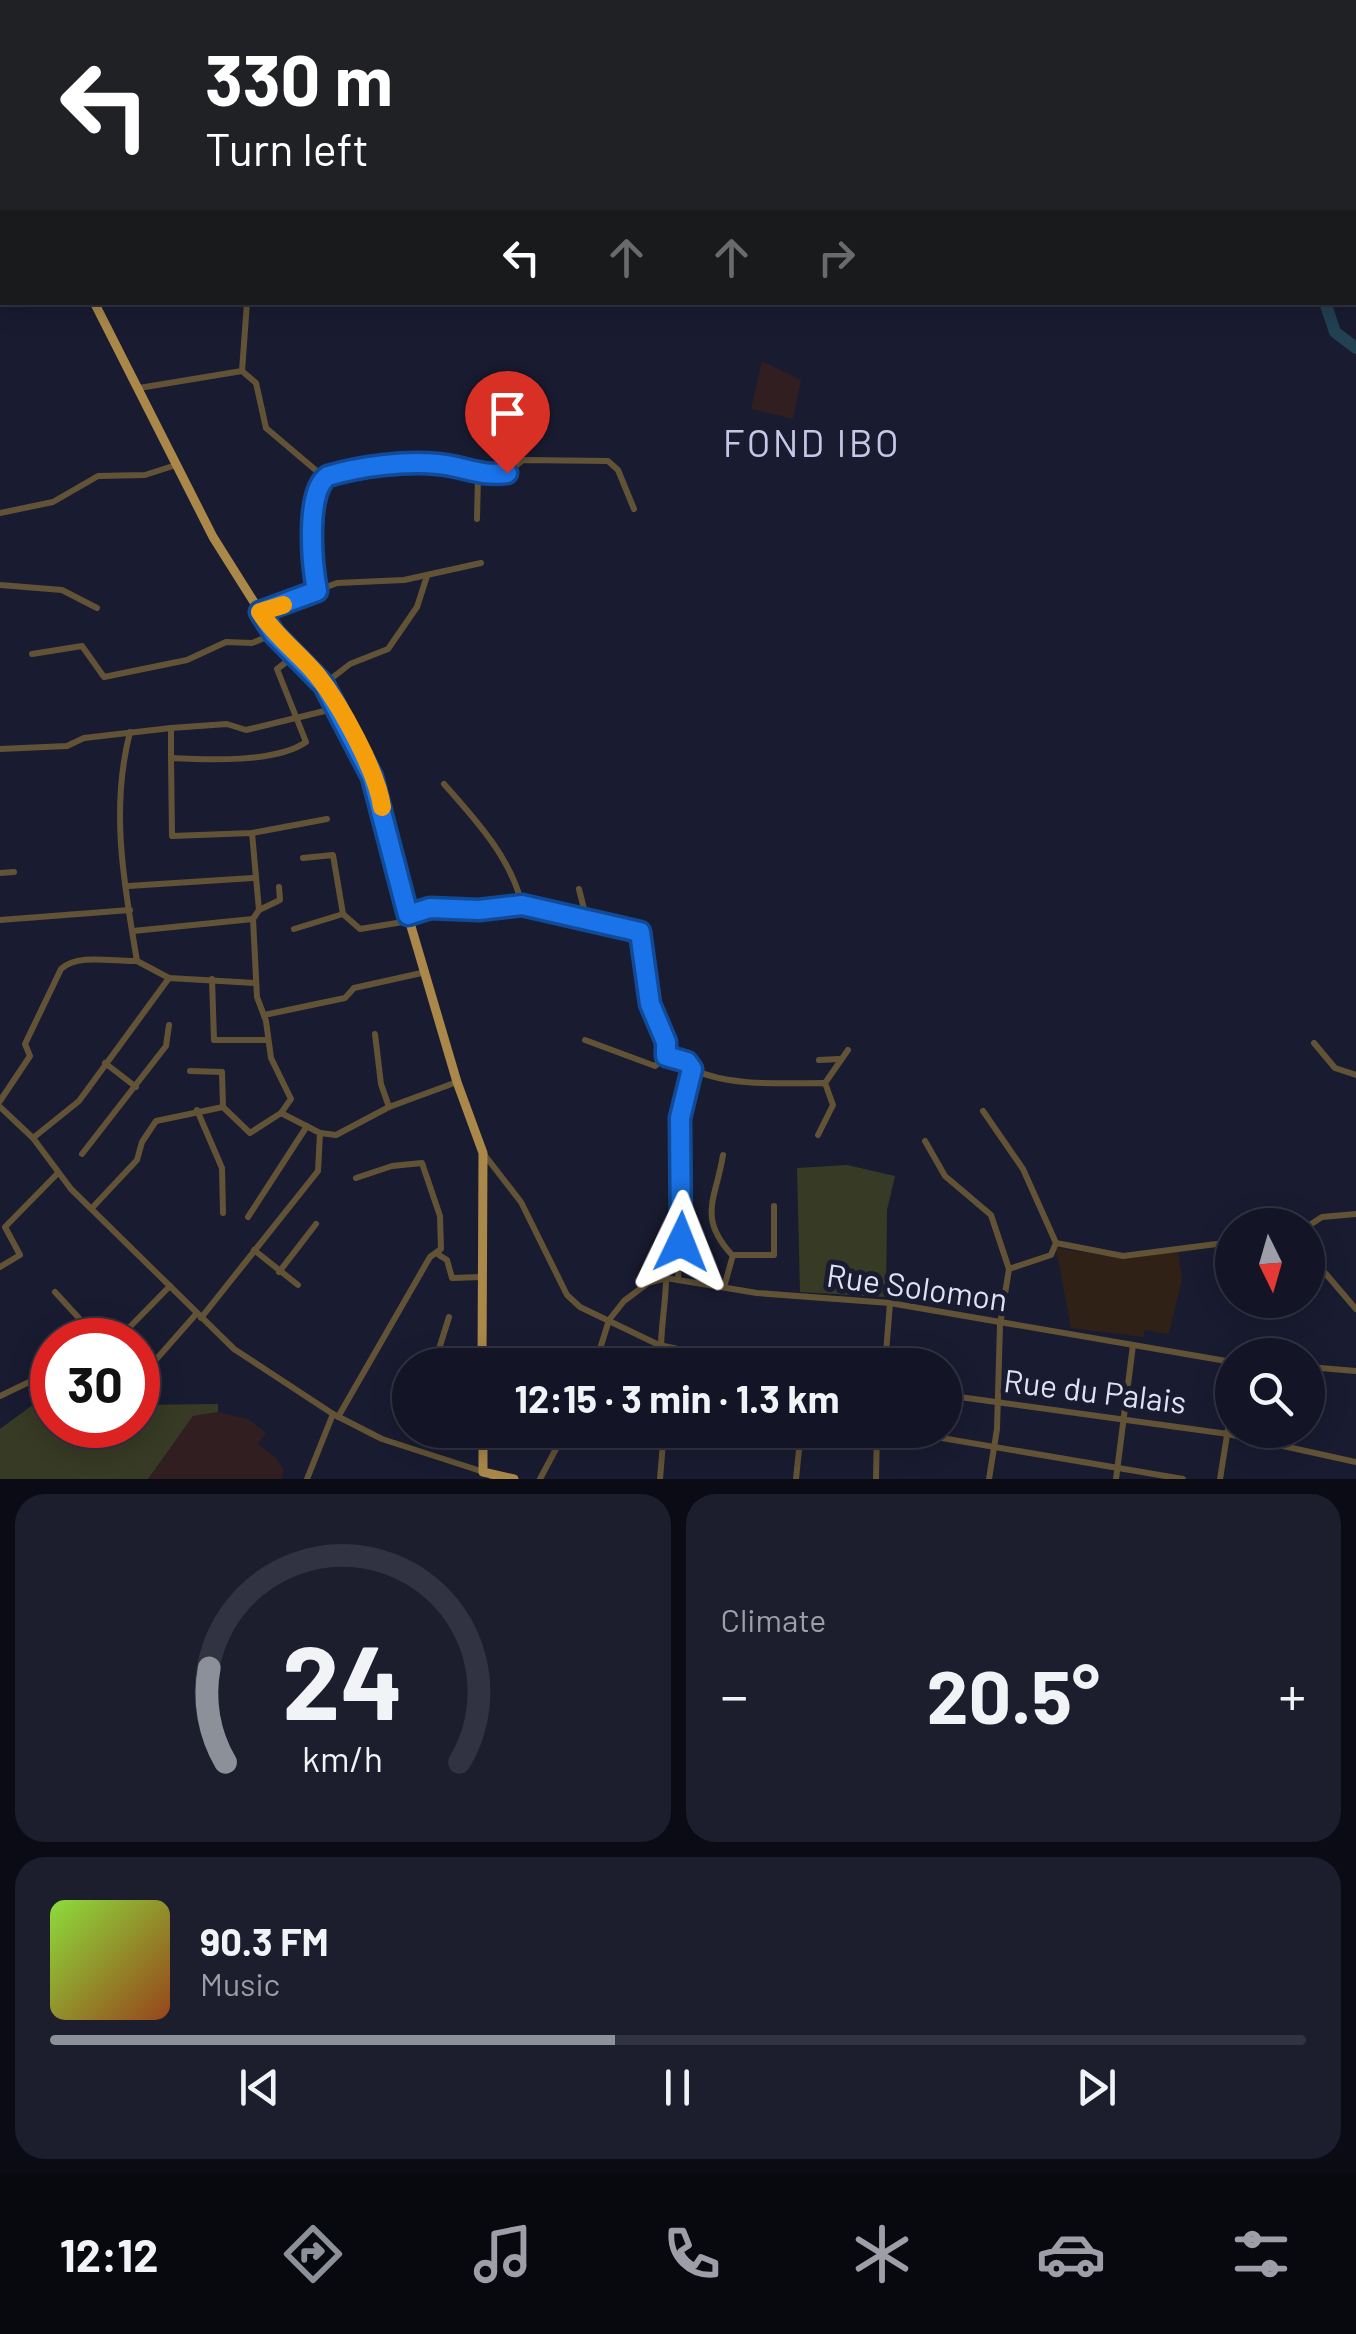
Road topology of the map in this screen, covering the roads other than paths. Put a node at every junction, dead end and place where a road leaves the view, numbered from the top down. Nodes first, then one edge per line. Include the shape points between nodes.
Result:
1 (96, 305) edge
2 (247, 305) edge
3 (242, 372) junction
4 (139, 388) junction
5 (176, 465) junction
6 (478, 475) junction
7 (325, 478) junction
8 (634, 509) dead end
9 (0, 513) edge
10 (477, 519) dead end
11 (481, 563) dead end
12 (427, 575) junction
13 (0, 585) edge
14 (317, 591) junction
15 (96, 608) dead end
16 (260, 612) junction
17 (274, 634) junction
18 (32, 654) dead end
19 (297, 654) junction
20 (324, 685) junction
21 (337, 708) junction
22 (300, 718) junction
23 (171, 728) junction
24 (130, 732) junction
25 (0, 749) edge
26 (171, 758) junction
27 (444, 784) dead end
28 (327, 819) dead end
29 (252, 832) junction
30 (303, 858) dead end
31 (14, 872) dead end
32 (0, 873) edge
33 (253, 878) junction
34 (128, 886) junction
35 (279, 886) dead end
36 (579, 889) dead end
37 (522, 905) junction
38 (130, 910) junction
39 (259, 910) junction
40 (344, 914) junction
41 (586, 917) junction
42 (253, 918) junction
43 (409, 918) junction
44 (0, 920) edge
45 (294, 929) dead end
46 (133, 931) junction
47 (138, 961) junction
48 (426, 972) junction
49 (169, 978) junction
50 (212, 980) junction
51 (255, 983) junction
52 (264, 1015) junction
53 (169, 1025) dead end
54 (375, 1034) dead end
55 (267, 1040) junction
56 (585, 1040) dead end
57 (1314, 1043) dead end
58 (848, 1050) dead end
59 (666, 1056) junction
60 (839, 1058) junction
61 (819, 1060) dead end
62 (105, 1064) junction
63 (692, 1069) junction
64 (190, 1071) dead end
65 (1356, 1075) edge
66 (457, 1082) junction
67 (825, 1083) junction
68 (136, 1087) junction
69 (0, 1104) edge
70 (223, 1106) junction
71 (390, 1108) junction
72 (197, 1110) junction
73 (983, 1111) dead end
74 (281, 1112) junction
75 (308, 1126) junction
76 (320, 1134) junction
77 (818, 1134) dead end
78 (33, 1138) junction
79 (926, 1141) dead end
80 (484, 1152) junction
81 (82, 1154) dead end
82 (723, 1155) dead end
83 (58, 1173) junction
84 (356, 1178) dead end
85 (774, 1206) dead end
86 (92, 1208) junction
87 (223, 1214) dead end
88 (1356, 1214) edge
89 (248, 1217) dead end
90 (1325, 1218) edge
91 (316, 1224) dead end
92 (1056, 1243) junction
93 (1215, 1244) edge
94 (254, 1250) junction
95 (438, 1255) junction
96 (733, 1255) junction
97 (0, 1267) edge
98 (1008, 1268) junction
99 (280, 1272) junction
100 (1325, 1273) edge
101 (481, 1277) junction
102 (666, 1278) junction
103 (678, 1280) junction
104 (170, 1286) junction
105 (298, 1286) dead end
106 (724, 1287) junction
107 (55, 1292) dead end
108 (890, 1303) junction
109 (1356, 1309) edge
110 (199, 1316) junction
111 (449, 1317) dead end
112 (79, 1318) edge
113 (138, 1318) edge
114 (609, 1320) junction
115 (1000, 1325) junction
116 (1134, 1344) junction
117 (659, 1345) junction
118 (439, 1348) edge
119 (482, 1348) edge
120 (600, 1348) edge
121 (659, 1348) edge
122 (673, 1348) edge
123 (887, 1348) edge
124 (160, 1357) edge
125 (1215, 1359) edge
126 (1325, 1369) edge
127 (1356, 1372) edge
128 (30, 1381) edge
129 (0, 1396) edge
130 (962, 1399) edge
131 (998, 1405) junction
132 (336, 1416) junction
133 (1122, 1422) junction
134 (1215, 1433) edge
135 (962, 1442) edge
136 (992, 1447) junction
137 (482, 1448) edge
138 (556, 1448) edge
139 (663, 1448) edge
140 (800, 1448) edge
141 (877, 1448) edge
142 (1226, 1448) edge
143 (1292, 1448) edge
144 (1356, 1462) edge
145 (1118, 1470) junction
146 (491, 1476) edge
147 (307, 1479) edge
148 (514, 1479) edge
149 (540, 1479) edge
150 (660, 1479) edge
151 (796, 1479) edge
152 (876, 1479) edge
153 (989, 1479) edge
154 (1116, 1479) edge
155 (1183, 1479) edge
156 (1220, 1479) edge

1 - 4 main road
2 - 3 street
3 - 4 street
3 - 7 street via 256,382 266,428
4 - 5 main road
5 - 9 street via 145,475 98,476 53,502
5 - 16 main road
6 - 7 street via 409,463
6 - 8 street via 507,473 522,460 608,461
6 - 10 street
7 - 14 street via 317,489 314,522
11 - 12 street
12 - 14 street via 337,583
12 - 20 street via 417,608 388,649 350,664
13 - 15 street via 62,590
14 - 16 street
16 - 17 main road
17 - 18 street via 104,677 82,646
17 - 19 main road
19 - 20 main road
19 - 22 street via 277,669
20 - 21 main road
21 - 22 street
21 - 43 main road via 380,798
22 - 23 street via 246,730 227,724
22 - 26 street via 306,742 285,752 216,761
23 - 24 street
23 - 26 street
24 - 25 street via 67,746
24 - 34 street via 118,856
26 - 29 street via 172,836
27 - 37 street via 515,875
28 - 29 street
29 - 33 street
30 - 40 street via 334,855
31 - 32 street
33 - 34 street
33 - 39 street
34 - 38 street
35 - 39 street via 280,900
36 - 41 street
37 - 41 street
37 - 43 street via 430,908
38 - 44 street
38 - 46 street
39 - 42 street
40 - 43 street via 360,929
40 - 45 street
41 - 59 street via 640,932
42 - 46 street
42 - 51 street
43 - 48 main road
46 - 47 street
47 - 49 street
47 - 69 street via 82,960 61,969 25,1044 30,1056
48 - 52 street
48 - 66 main road
49 - 50 street
49 - 62 street
50 - 51 street
50 - 55 street via 214,1040
51 - 52 street
52 - 55 street
53 - 68 street via 166,1046
54 - 71 street via 380,1084
55 - 74 street via 291,1099
56 - 59 street via 655,1066
57 - 65 street via 1335,1068
58 - 60 street
59 - 63 street
60 - 61 street
60 - 67 street
62 - 68 street
62 - 78 street via 79,1100
63 - 67 street via 745,1080
63 - 103 street via 680,1118
64 - 70 street via 222,1072
66 - 71 street
66 - 80 main road
67 - 77 street via 834,1106
68 - 81 street
69 - 78 street
70 - 72 street
70 - 74 street via 250,1133
71 - 76 street via 336,1134
72 - 86 street via 156,1121 137,1160
72 - 87 street via 222,1168
73 - 92 street via 1023,1168
74 - 75 street
75 - 76 street
75 - 89 street
76 - 94 street via 318,1171
78 - 83 street
79 - 98 street via 944,1176 991,1214
80 - 101 main road
80 - 114 street via 521,1202 568,1295
82 - 96 street via 708,1210 716,1235
83 - 86 street
83 - 97 street via 4,1227 20,1256
84 - 95 street via 422,1163 441,1222
85 - 96 street via 774,1255
86 - 104 street
88 - 90 street
91 - 99 street
92 - 93 street via 1124,1256
92 - 98 street via 1051,1255
94 - 99 street
94 - 110 street
95 - 101 street via 447,1260 452,1278
95 - 132 street via 430,1257
96 - 106 street
98 - 115 street
99 - 105 street
100 - 109 street
101 - 119 main road
102 - 103 street, Rue Solomon
102 - 114 street via 640,1288
102 - 117 street
103 - 106 street, Rue Solomon
104 - 110 street
104 - 113 street
106 - 108 street, Rue Solomon
107 - 112 street
108 - 115 street, Rue Solomon
108 - 123 street
110 - 124 street
110 - 132 street via 246,1358
111 - 118 street
114 - 117 street
114 - 120 street
115 - 116 street, Rue Solomon
115 - 131 street
116 - 125 street, Rue Solomon
116 - 133 street
117 - 121 street
117 - 122 street
126 - 127 street
128 - 129 street
130 - 131 street, Rue du Palais
131 - 133 street, Rue du Palais
131 - 136 street
132 - 146 street via 382,1440
132 - 147 street
133 - 134 street, Rue du Palais
133 - 145 street
135 - 136 street
136 - 145 street
136 - 153 street
137 - 146 main road via 483,1472
138 - 149 street
139 - 150 street
140 - 151 street
141 - 152 street
142 - 156 street
143 - 144 street, Rue du Palais
145 - 154 street
145 - 155 street
146 - 148 main road

